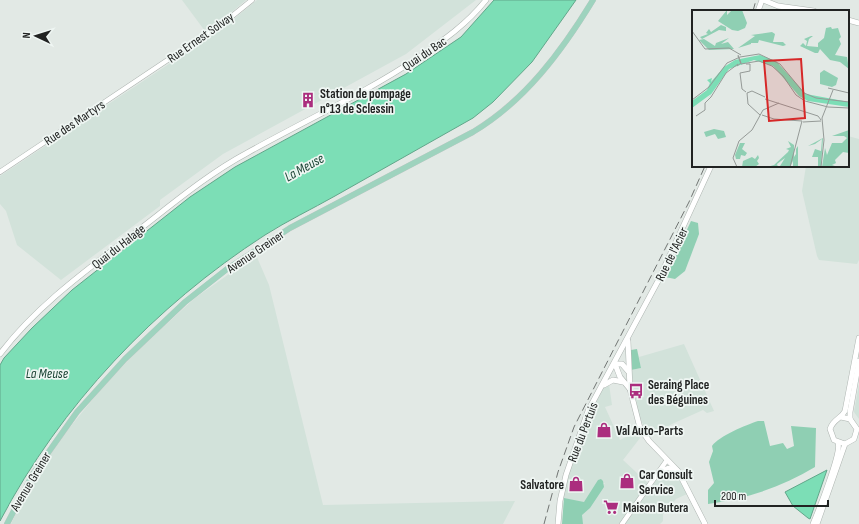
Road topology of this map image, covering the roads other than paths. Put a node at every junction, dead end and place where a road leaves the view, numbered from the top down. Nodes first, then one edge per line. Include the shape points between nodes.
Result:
1 (252, 0) edge
2 (486, 0) edge
3 (593, 0) edge
4 (762, 0) edge
5 (758, 10) edge
6 (807, 10) edge
7 (849, 20) edge
8 (859, 23) edge
9 (148, 73) joint
10 (247, 152) joint
11 (711, 167) edge
12 (0, 172) edge
13 (859, 338) edge
14 (628, 340) junction
15 (0, 354) edge
16 (859, 361) edge
17 (615, 364) junction
18 (628, 372) junction
19 (623, 382) junction
20 (600, 388) junction
21 (630, 389) junction
22 (841, 417) junction
23 (850, 419) junction
24 (838, 443) junction
25 (845, 444) junction
26 (667, 460) junction
27 (677, 470) junction
28 (659, 471) junction
29 (7, 524) edge
30 (558, 524) edge
31 (622, 524) edge
32 (705, 524) edge
33 (813, 524) edge
34 (817, 524) edge

1 - 9 street, Rue Ernest Solvay via 226,21
2 - 10 main road, Quai du Bac via 453,34 385,79
3 - 29 main road, Avenue Greiner via 525,92 488,123 290,228 227,269 174,312 125,359 73,416 33,474
4 - 5 main road
4 - 6 main road via 778,6
7 - 8 main road
9 - 12 street, Rue des Martyrs
10 - 15 main road, Quai du Halage via 207,178 63,289
11 - 14 main road, Rue de l'Acier
13 - 22 main road via 845,411
14 - 17 main road, Rue de l'Acier
14 - 18 main road
16 - 23 main road
17 - 18 main road via 624,365
17 - 19 main road
17 - 20 main road, Rue du Pertuis
18 - 21 main road
19 - 20 main road via 610,380
19 - 21 main road
20 - 30 main road, Rue du Pertuis via 571,459 563,486
21 - 26 main road via 640,428 648,441
22 - 23 main road
22 - 24 main road via 834,421 830,429 832,437
23 - 25 main road via 856,425 857,434 854,440
24 - 25 main road
24 - 33 main road via 840,447
25 - 34 main road
26 - 27 main road
26 - 28 street
27 - 28 street via 668,468
27 - 32 main road
28 - 31 street

